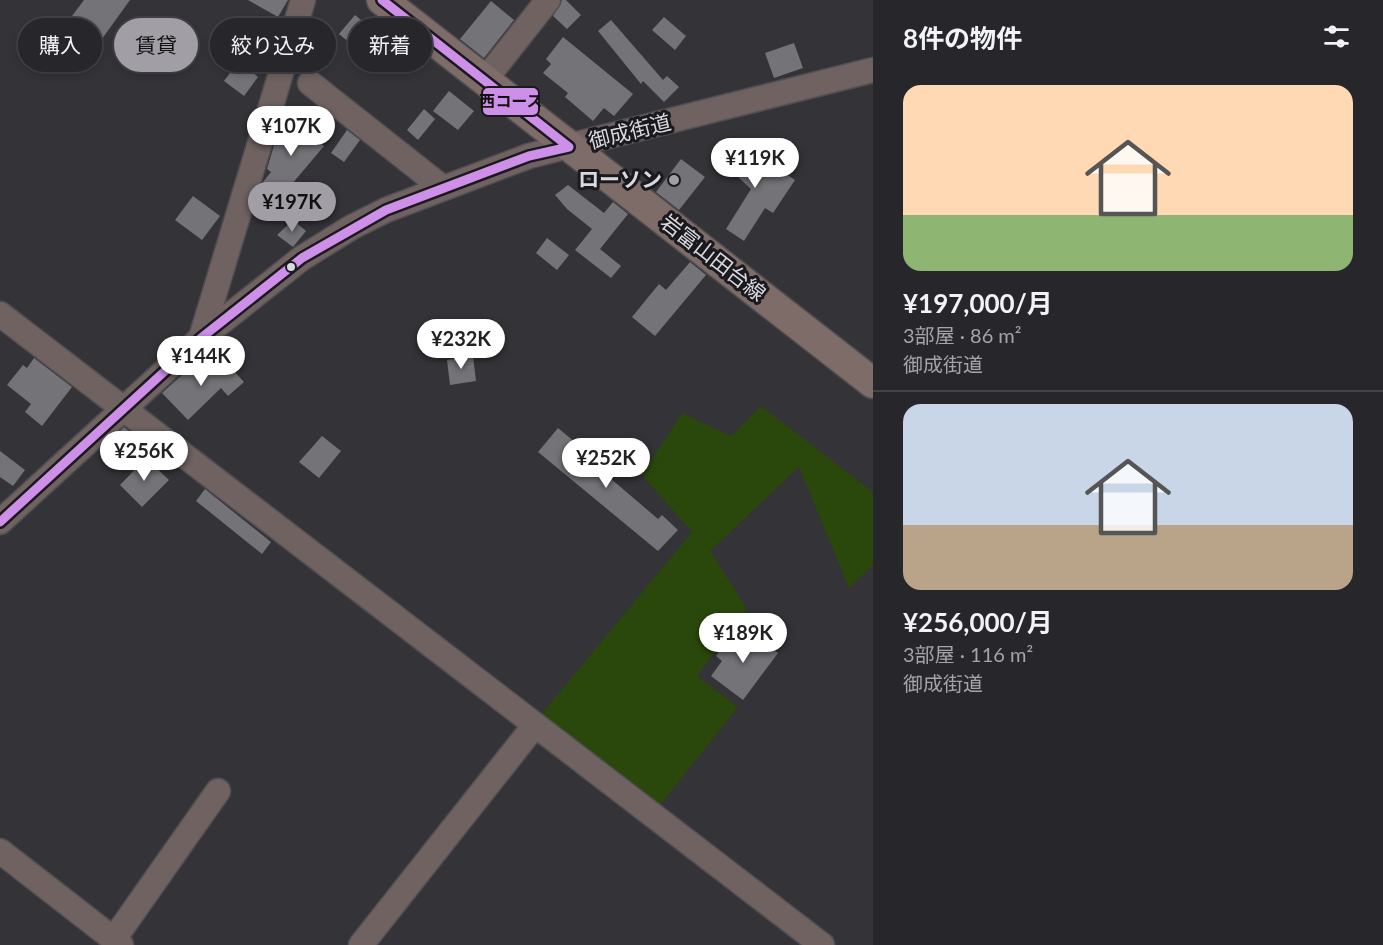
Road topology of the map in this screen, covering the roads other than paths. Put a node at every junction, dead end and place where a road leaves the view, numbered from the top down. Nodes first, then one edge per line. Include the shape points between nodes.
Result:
1 (303, 0) edge
2 (382, 0) edge
3 (548, 0) edge
4 (873, 70) edge
5 (484, 81) junction
6 (310, 83) dead end
7 (569, 147) junction
8 (443, 188) junction
9 (0, 314) edge
10 (201, 338) junction
11 (873, 383) edge
12 (123, 409) junction
13 (0, 522) edge
14 (535, 725) junction
15 (218, 791) dead end
16 (0, 851) edge
17 (118, 942) edge
18 (361, 945) edge
19 (822, 945) edge

1 - 10 street
2 - 5 main road, 岩富山田台線
3 - 5 street
4 - 7 street, 御成街道
5 - 7 main road, 岩富山田台線
6 - 8 street
7 - 8 street, 御成街道 via 530,156
7 - 11 main road, 岩富山田台線
8 - 10 street, 御成街道 via 386,210 332,239
9 - 12 street
10 - 12 street, 御成街道
12 - 13 street, 御成街道
12 - 14 street
14 - 18 street
14 - 19 street
15 - 17 street
16 - 17 street

